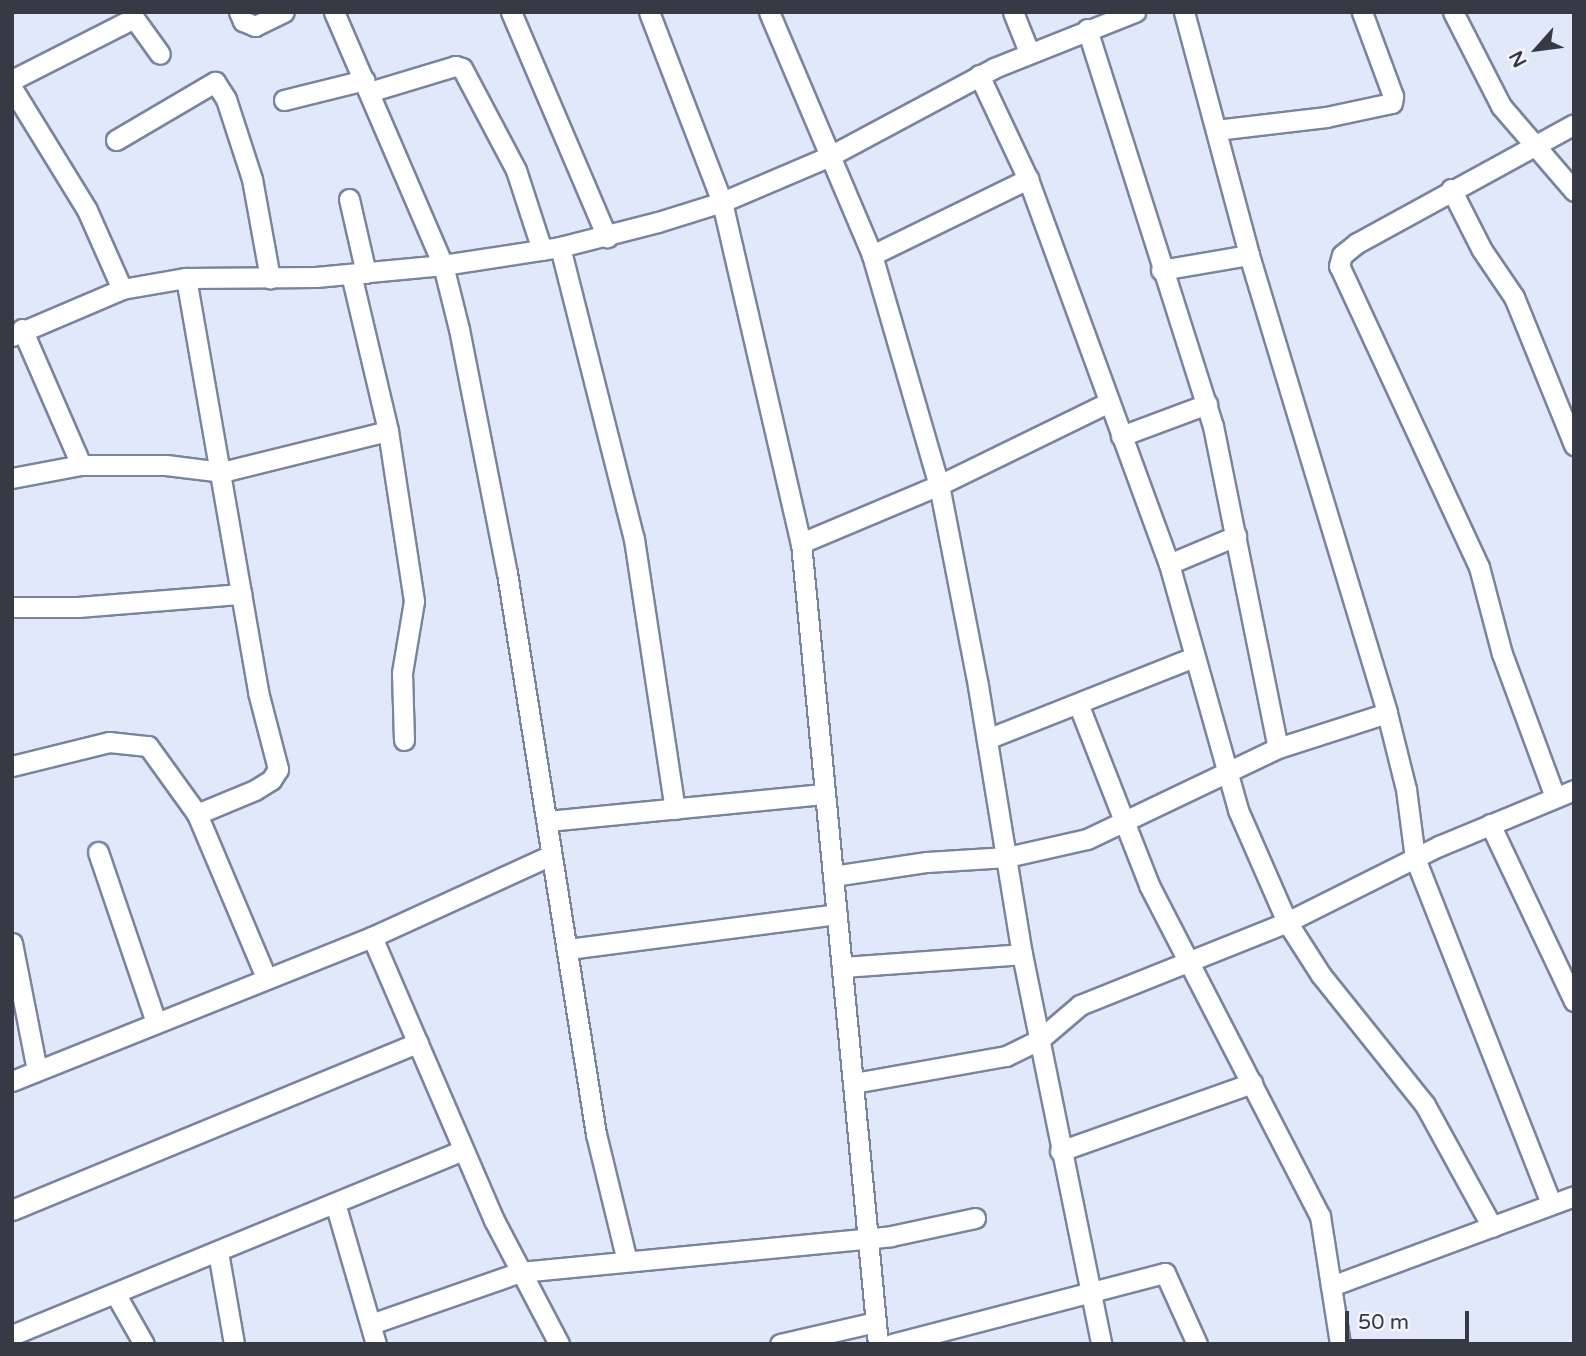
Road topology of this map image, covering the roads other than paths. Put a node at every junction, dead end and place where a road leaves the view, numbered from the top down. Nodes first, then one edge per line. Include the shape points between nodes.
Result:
1 (239, 12) edge
2 (284, 12) edge
3 (334, 12) edge
4 (511, 12) edge
5 (649, 12) edge
6 (769, 12) edge
7 (1013, 12) edge
8 (1135, 12) edge
9 (1184, 12) edge
10 (1362, 12) edge
11 (1453, 12) edge
12 (1087, 29) junction
13 (1028, 52) junction
14 (160, 54) dead end
15 (979, 75) junction
16 (12, 80) edge
17 (367, 86) junction
18 (285, 100) dead end
19 (16, 101) edge
20 (1574, 124) edge
21 (1216, 130) junction
22 (116, 140) dead end
23 (1538, 145) junction
24 (832, 155) junction
25 (1028, 180) junction
26 (1451, 189) junction
27 (1574, 191) edge
28 (349, 199) dead end
29 (722, 202) junction
30 (607, 237) junction
31 (551, 249) junction
32 (872, 255) junction
33 (1249, 255) junction
34 (443, 265) junction
35 (1161, 270) junction
36 (359, 273) junction
37 (186, 278) junction
38 (270, 278) junction
39 (122, 289) junction
40 (17, 333) edge
41 (1110, 402) junction
42 (1207, 404) junction
43 (388, 431) junction
44 (1121, 436) junction
45 (1574, 445) edge
46 (81, 465) junction
47 (222, 472) junction
48 (12, 478) edge
49 (939, 485) junction
50 (1236, 536) junction
51 (801, 543) junction
52 (1168, 564) junction
53 (241, 594) junction
54 (12, 607) edge
55 (1194, 657) junction
56 (1079, 706) junction
57 (1387, 713) junction
58 (987, 739) junction
59 (404, 740) dead end
60 (1278, 748) junction
61 (12, 766) edge
62 (1229, 775) junction
63 (1574, 790) edge
64 (824, 794) junction
65 (1555, 797) junction
66 (675, 809) junction
67 (197, 814) junction
68 (1411, 816) junction
69 (547, 821) junction
70 (1490, 824) junction
71 (1123, 826) junction
72 (1439, 846) junction
73 (97, 852) dead end
74 (551, 855) junction
75 (1007, 857) junction
76 (1415, 859) junction
77 (833, 876) junction
78 (837, 914) junction
79 (1287, 922) junction
80 (372, 937) junction
81 (12, 943) edge
82 (568, 949) junction
83 (1022, 954) junction
84 (1188, 961) junction
85 (842, 967) junction
86 (266, 977) junction
87 (1574, 1001) edge
88 (156, 1022) junction
89 (1039, 1040) junction
90 (418, 1043) junction
91 (37, 1070) junction
92 (12, 1081) edge
93 (854, 1083) junction
94 (1252, 1083) junction
95 (461, 1150) junction
96 (1060, 1151) junction
97 (1574, 1196) edge
98 (335, 1203) junction
99 (1551, 1203) junction
100 (12, 1210) edge
101 (975, 1218) dead end
102 (1492, 1227) junction
103 (867, 1238) junction
104 (218, 1252) junction
105 (627, 1261) junction
106 (520, 1272) junction
107 (1331, 1286) junction
108 (1093, 1294) junction
109 (116, 1295) junction
110 (875, 1322) junction
111 (371, 1324) junction
112 (12, 1335) edge
113 (144, 1344) edge
114 (234, 1344) edge
115 (376, 1344) edge
116 (559, 1344) edge
117 (780, 1344) edge
118 (878, 1344) edge
119 (892, 1344) edge
120 (1101, 1344) edge
121 (1197, 1344) edge
122 (1340, 1344) edge

1 - 2 street via 255,26
3 - 17 street
4 - 30 street
5 - 29 street
6 - 24 street via 790,70
7 - 13 street
8 - 12 street
9 - 21 street
10 - 21 street via 1392,103 1325,117
11 - 23 street via 1500,106
12 - 13 street
12 - 35 street
13 - 15 street
14 - 16 street via 134,18
15 - 24 street
15 - 25 street
17 - 18 street
17 - 31 street via 462,68
17 - 34 street
19 - 39 street via 87,210
20 - 23 street
21 - 33 street
22 - 38 street via 215,82 226,99 252,179
23 - 26 street
23 - 27 street
24 - 29 street
24 - 32 street
25 - 32 street
25 - 41 street
26 - 45 street via 1482,250 1514,297
26 - 65 street via 1350,247 1342,256 1339,272 1409,410 1479,567 1502,654
28 - 36 street
29 - 30 street
29 - 51 street
30 - 31 street
31 - 34 street
31 - 66 street via 634,539
32 - 49 street
33 - 35 street
33 - 57 street
34 - 36 street
34 - 69 street via 486,454
35 - 42 street
36 - 38 street
36 - 43 street
37 - 38 street
37 - 39 street
37 - 47 street
39 - 40 street
40 - 46 street
41 - 44 street
41 - 49 street
42 - 44 street
42 - 50 street
43 - 47 street
43 - 59 street via 414,601 402,673
44 - 52 street
46 - 47 street via 166,465
46 - 48 street
47 - 53 street
49 - 51 street
49 - 58 street
50 - 52 street
50 - 60 street
51 - 64 street
52 - 55 street
53 - 54 street via 78,607
53 - 67 street via 278,769 255,790
55 - 56 street
55 - 62 street
56 - 58 street
56 - 71 street
57 - 60 street
57 - 68 street
58 - 75 street
60 - 62 street
61 - 67 street via 133,741 160,757
62 - 71 street
62 - 79 street via 1238,810
63 - 65 street
64 - 66 street
64 - 77 street
65 - 70 street
66 - 69 street
67 - 86 street
68 - 72 street
68 - 76 street
69 - 74 street
70 - 72 street
70 - 87 street
71 - 75 street
71 - 84 street
72 - 76 street
73 - 88 street
74 - 80 street
74 - 82 street
75 - 77 street via 927,862
75 - 83 street
76 - 79 street
76 - 99 street
77 - 78 street
78 - 82 street
78 - 85 street
79 - 84 street
79 - 102 street via 1321,975 1425,1105
80 - 86 street
80 - 90 street
81 - 91 street
82 - 105 street via 596,1135
83 - 85 street
83 - 89 street
84 - 89 street via 1071,1009
84 - 94 street
85 - 93 street
86 - 88 street
88 - 91 street
89 - 93 street via 1006,1056
89 - 96 street
90 - 95 street
90 - 100 street
91 - 92 street
93 - 103 street
94 - 96 street
94 - 107 street via 1320,1216
95 - 98 street
95 - 106 street
96 - 108 street
97 - 99 street
98 - 104 street
98 - 111 street
99 - 102 street
101 - 103 street
102 - 107 street
103 - 105 street
103 - 110 street
104 - 109 street
104 - 114 street
105 - 106 street
106 - 111 street
106 - 116 street
107 - 122 street
108 - 119 street
108 - 120 street
108 - 121 street via 1165,1273
109 - 112 street
109 - 113 street
110 - 117 street
110 - 118 street
111 - 115 street

